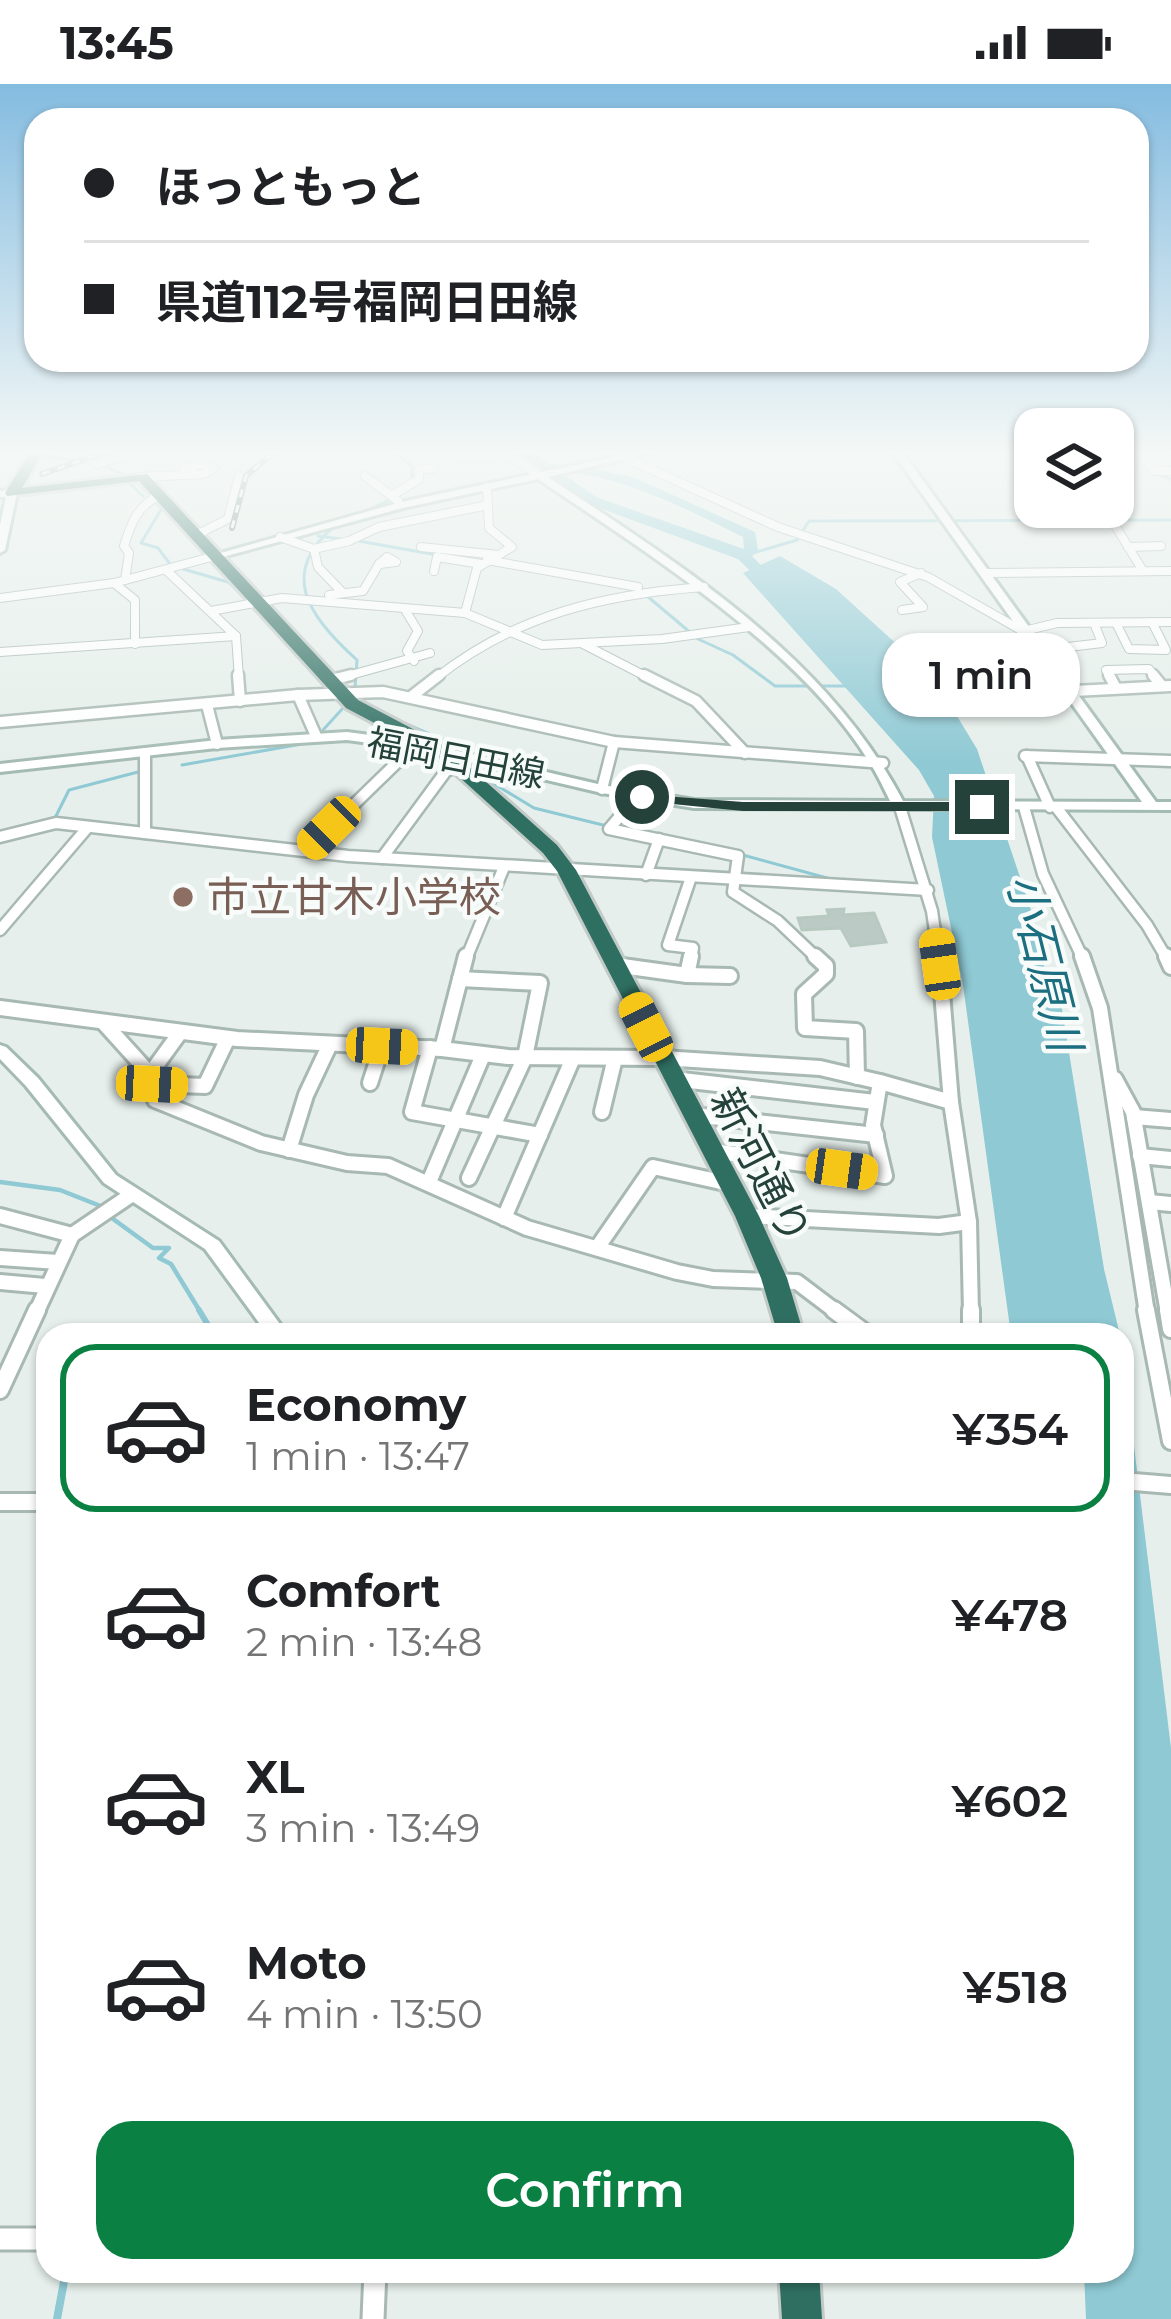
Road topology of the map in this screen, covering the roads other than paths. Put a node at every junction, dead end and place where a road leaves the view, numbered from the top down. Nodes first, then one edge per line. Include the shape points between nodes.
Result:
1 (128, 557) edge
2 (210, 557) edge
3 (216, 557) edge
4 (320, 557) edge
5 (437, 557) edge
6 (440, 557) edge
7 (493, 557) edge
8 (660, 557) edge
9 (872, 557) edge
10 (974, 557) edge
11 (1134, 557) edge
12 (484, 562) junction
13 (378, 564) dead end
14 (166, 570) junction
15 (434, 571) dead end
16 (1143, 572) junction
17 (1171, 572) edge
18 (921, 573) junction
19 (986, 573) junction
20 (120, 581) junction
21 (704, 587) junction
22 (649, 590) junction
23 (343, 592) junction
24 (0, 598) edge
25 (257, 599) junction
26 (310, 599) junction
27 (404, 608) junction
28 (211, 610) junction
29 (902, 610) dead end
30 (465, 614) junction
31 (1152, 622) junction
32 (1171, 622) edge
33 (1094, 623) junction
34 (1116, 623) junction
35 (749, 627) junction
36 (508, 629) junction
37 (1031, 633) junction
38 (236, 636) junction
39 (579, 641) junction
40 (135, 644) junction
41 (1043, 650) junction
42 (0, 652) edge
43 (991, 652) dead end
44 (430, 653) dead end
45 (414, 661) junction
46 (1054, 664) junction
47 (1003, 666) junction
48 (975, 667) dead end
49 (336, 686) junction
50 (1166, 686) edge
51 (1116, 688) junction
52 (1074, 692) junction
53 (298, 695) junction
54 (412, 696) junction
55 (240, 701) junction
56 (207, 705) junction
57 (370, 717) junction
58 (0, 722) edge
59 (316, 736) junction
60 (347, 736) junction
61 (614, 742) junction
62 (217, 745) junction
63 (415, 745) junction
64 (145, 753) junction
65 (745, 753) junction
66 (450, 759) junction
67 (1123, 761) junction
68 (1171, 761) edge
69 (880, 763) junction
70 (0, 768) edge
71 (602, 789) junction
72 (637, 796) junction
73 (1171, 806) edge
74 (906, 807) junction
75 (1020, 807) junction
76 (1053, 807) junction
77 (1154, 807) junction
78 (88, 827) junction
79 (145, 833) junction
80 (0, 838) edge
81 (659, 839) junction
82 (306, 851) junction
83 (382, 858) junction
84 (503, 866) junction
85 (566, 870) junction
86 (646, 874) junction
87 (692, 878) junction
88 (735, 880) junction
89 (928, 890) junction
90 (0, 930) edge
91 (1166, 946) edge
92 (615, 965) junction
93 (1171, 967) edge
94 (687, 975) junction
95 (730, 976) dead end
96 (460, 979) junction
97 (0, 1008) edge
98 (103, 1022) junction
99 (179, 1034) junction
100 (228, 1038) junction
101 (330, 1044) junction
102 (382, 1046) junction
103 (436, 1049) junction
104 (0, 1050) edge
105 (483, 1054) junction
106 (525, 1057) junction
107 (573, 1058) junction
108 (615, 1058) junction
109 (662, 1058) junction
110 (375, 1068) junction
111 (392, 1068) dead end
112 (1109, 1070) junction
113 (857, 1077) junction
114 (151, 1079) junction
115 (674, 1079) junction
116 (880, 1082) junction
117 (370, 1083) dead end
118 (875, 1102) junction
119 (951, 1102) junction
120 (602, 1112) dead end
121 (693, 1115) junction
122 (1134, 1118) junction
123 (455, 1120) junction
124 (1171, 1120) edge
125 (490, 1126) junction
126 (540, 1135) junction
127 (876, 1135) junction
128 (290, 1150) junction
129 (713, 1151) junction
130 (1140, 1156) junction
131 (1171, 1159) edge
132 (469, 1178) dead end
133 (429, 1182) junction
134 (730, 1184) junction
135 (131, 1195) junction
136 (1149, 1202) junction
137 (1171, 1204) edge
138 (0, 1216) edge
139 (746, 1216) junction
140 (504, 1219) junction
141 (969, 1222) junction
142 (1162, 1231) edge
143 (72, 1235) junction
144 (597, 1248) junction
145 (0, 1258) edge
146 (58, 1262) junction
147 (1165, 1263) edge
148 (774, 1278) junction
149 (0, 1282) edge
150 (45, 1286) junction
151 (1168, 1299) edge
152 (269, 1323) edge
153 (787, 1323) edge
154 (852, 1323) edge
155 (971, 1323) edge
156 (1171, 1330) edge
157 (6, 1356) edge
158 (0, 1390) edge
159 (1171, 1441) edge
160 (1134, 1481) edge
161 (1171, 1485) edge
162 (0, 1502) edge
163 (36, 1502) edge
164 (0, 2239) edge
165 (36, 2239) edge
166 (374, 2283) edge
167 (800, 2283) edge
168 (373, 2319) edge
169 (802, 2319) edge

1 - 20 street
2 - 14 street
3 - 25 highway, 新河通り
4 - 23 street via 318,567
5 - 15 street
6 - 12 street
7 - 12 street
8 - 21 street
9 - 18 street
10 - 19 street
11 - 16 street
12 - 22 street
12 - 30 street
13 - 23 street via 363,591
14 - 20 street
14 - 28 street
16 - 17 street
16 - 19 street
18 - 29 street via 900,582 923,607
18 - 37 street
19 - 37 street
20 - 24 street
20 - 40 street via 134,600
21 - 22 street
21 - 35 street
22 - 36 street via 554,608
23 - 26 street
25 - 26 street
25 - 28 street
25 - 49 highway, 新河通り
26 - 27 street
27 - 30 street
27 - 45 street via 418,631 407,651
28 - 38 street
30 - 36 street
31 - 32 street
31 - 34 street
31 - 34 street via 1166,650 1129,650
33 - 34 street
33 - 37 street
33 - 41 street via 1102,643
35 - 39 street
35 - 69 street
36 - 39 street via 542,645
36 - 54 street
37 - 41 street
38 - 40 street
38 - 55 street
39 - 65 street via 697,701
40 - 42 street
41 - 46 street
43 - 47 street
44 - 45 street
45 - 49 street
46 - 47 street
46 - 52 street
47 - 48 street
49 - 53 street
49 - 54 street
49 - 57 highway, 新河通り
50 - 51 street
50 - 51 street via 1149,669 1106,670
51 - 52 street
52 - 67 street
53 - 55 street
53 - 59 street
54 - 61 street
55 - 56 street
56 - 58 street
56 - 62 street
57 - 60 street
57 - 66 highway, 新河通り
59 - 60 street, 福岡日田線
59 - 62 street, 福岡日田線
60 - 63 street, 福岡日田線
61 - 65 street
61 - 71 street
62 - 64 street, 福岡日田線
63 - 66 street, 福岡日田線
63 - 82 street
64 - 70 street, 福岡日田線
64 - 79 street
65 - 69 street
66 - 71 street, 福岡日田線
66 - 83 street
66 - 85 highway, 新河通り
67 - 68 street
67 - 76 street via 1026,756
67 - 77 street
69 - 74 street
71 - 72 street, 福岡日田線
72 - 74 street, 福岡日田線
72 - 81 street via 611,826
73 - 77 street
74 - 75 street, 福岡日田線
74 - 89 street
75 - 76 street
75 - 112 street via 1100,1008
76 - 77 street
76 - 91 street
78 - 79 street
78 - 80 street via 44,825
78 - 90 street
79 - 82 street
81 - 86 street
81 - 88 street via 738,856
82 - 83 street
83 - 84 street
84 - 85 street
84 - 96 street
85 - 86 street
85 - 92 highway, 新河通り
86 - 87 street
87 - 88 street
87 - 94 street via 668,945 693,948
88 - 89 street
88 - 113 street via 733,892 826,967 804,994 805,1028 856,1031
89 - 119 street
91 - 93 street
92 - 94 street
92 - 109 highway, 新河通り
94 - 95 street
96 - 103 street
96 - 106 street via 539,983
97 - 98 street
98 - 99 street
98 - 114 street
99 - 100 street
99 - 114 street
100 - 101 street
100 - 114 street via 206,1087
101 - 102 street
101 - 128 street
102 - 103 street
102 - 110 street
103 - 105 street
103 - 123 street via 412,1112
104 - 135 street
105 - 106 street
105 - 123 street
106 - 107 street
106 - 125 street
107 - 108 street
107 - 126 street
108 - 109 street
108 - 120 street
109 - 113 street
109 - 115 highway, 新河通り
110 - 111 street
110 - 117 street
112 - 122 street
112 - 159 street
113 - 116 street
114 - 128 street via 155,1100
115 - 118 street
115 - 121 highway, 新河通り
116 - 118 street
116 - 119 street
118 - 127 street
119 - 141 street
121 - 127 street
121 - 129 highway, 新河通り
122 - 124 street
122 - 130 street
123 - 125 street
123 - 133 street
125 - 126 street
125 - 132 street
126 - 140 street
127 - 129 street via 885,1176
128 - 133 street via 388,1166
129 - 134 highway, 新河通り
130 - 131 street
130 - 136 street
133 - 140 street
134 - 139 highway, 新河通り
134 - 144 street via 653,1167
135 - 143 street
135 - 152 street via 212,1245
136 - 137 street
136 - 142 street
138 - 143 street
139 - 141 street
139 - 148 highway, 新河通り
140 - 144 street
141 - 155 street
142 - 147 street
143 - 146 street
144 - 148 street via 713,1279
145 - 146 street
146 - 150 street
147 - 151 street
148 - 153 highway, 新河通り
148 - 154 street via 797,1282
149 - 150 street
150 - 157 street
151 - 156 street
157 - 158 street
160 - 161 street
162 - 163 street
164 - 165 street
166 - 168 street
167 - 169 highway

